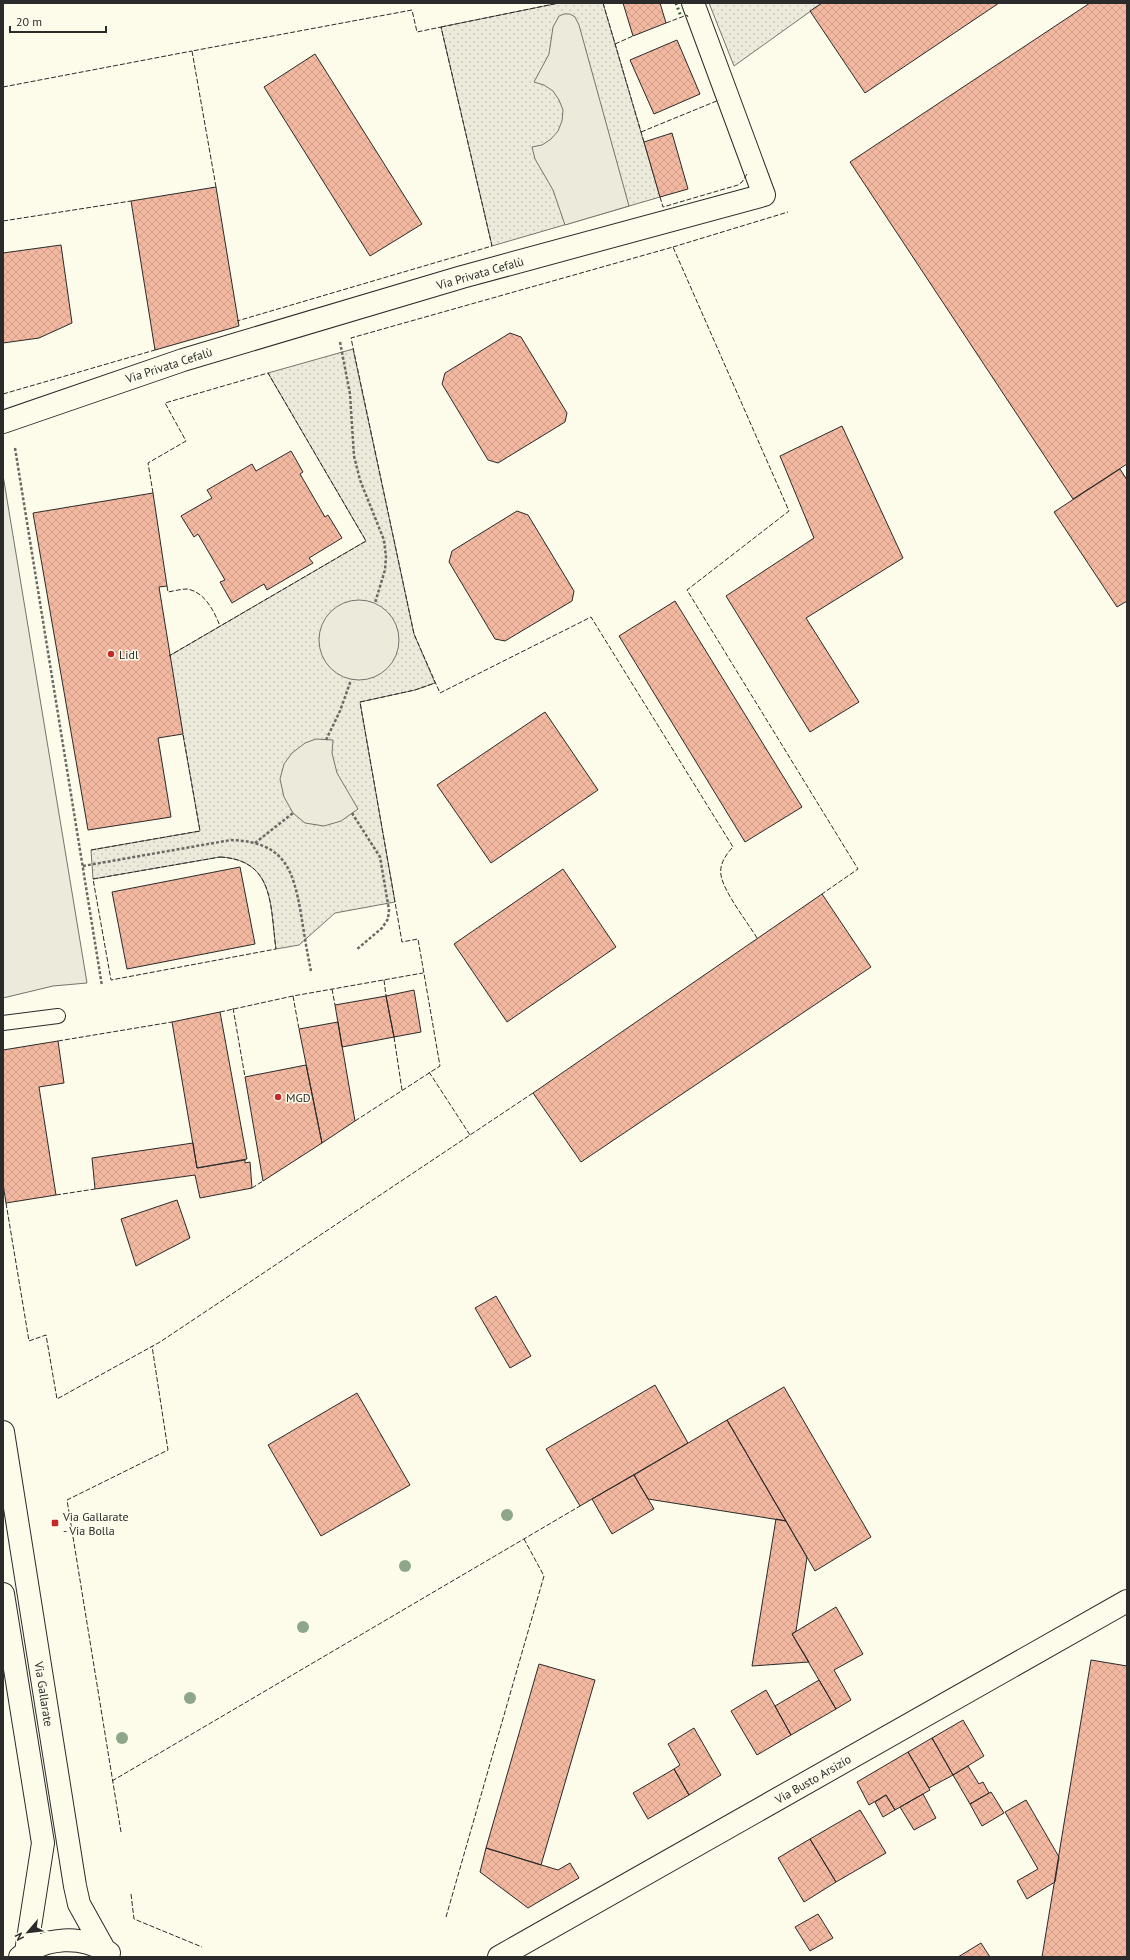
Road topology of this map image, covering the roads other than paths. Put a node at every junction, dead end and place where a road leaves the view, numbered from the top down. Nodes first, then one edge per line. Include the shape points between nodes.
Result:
1 (693, 3) edge
2 (3, 422) edge
3 (58, 1016) dead end
4 (3, 1023) edge
5 (3, 1432) edge
6 (3, 1594) edge
7 (1127, 1601) edge
8 (110, 1953) edge
9 (23, 1954) edge
10 (499, 1957) edge

1 - 2 street, Via Privata Cefalù via 764,195 470,275 182,360
3 - 4 lane
5 - 8 street, Via Gallarate via 74,1886 79,1904
6 - 9 street, Via Gallarate via 43,1843
7 - 10 street, Via Busto Arsizio
8 - 9 street, Via Gallarate via 85,1942 65,1940 45,1943

